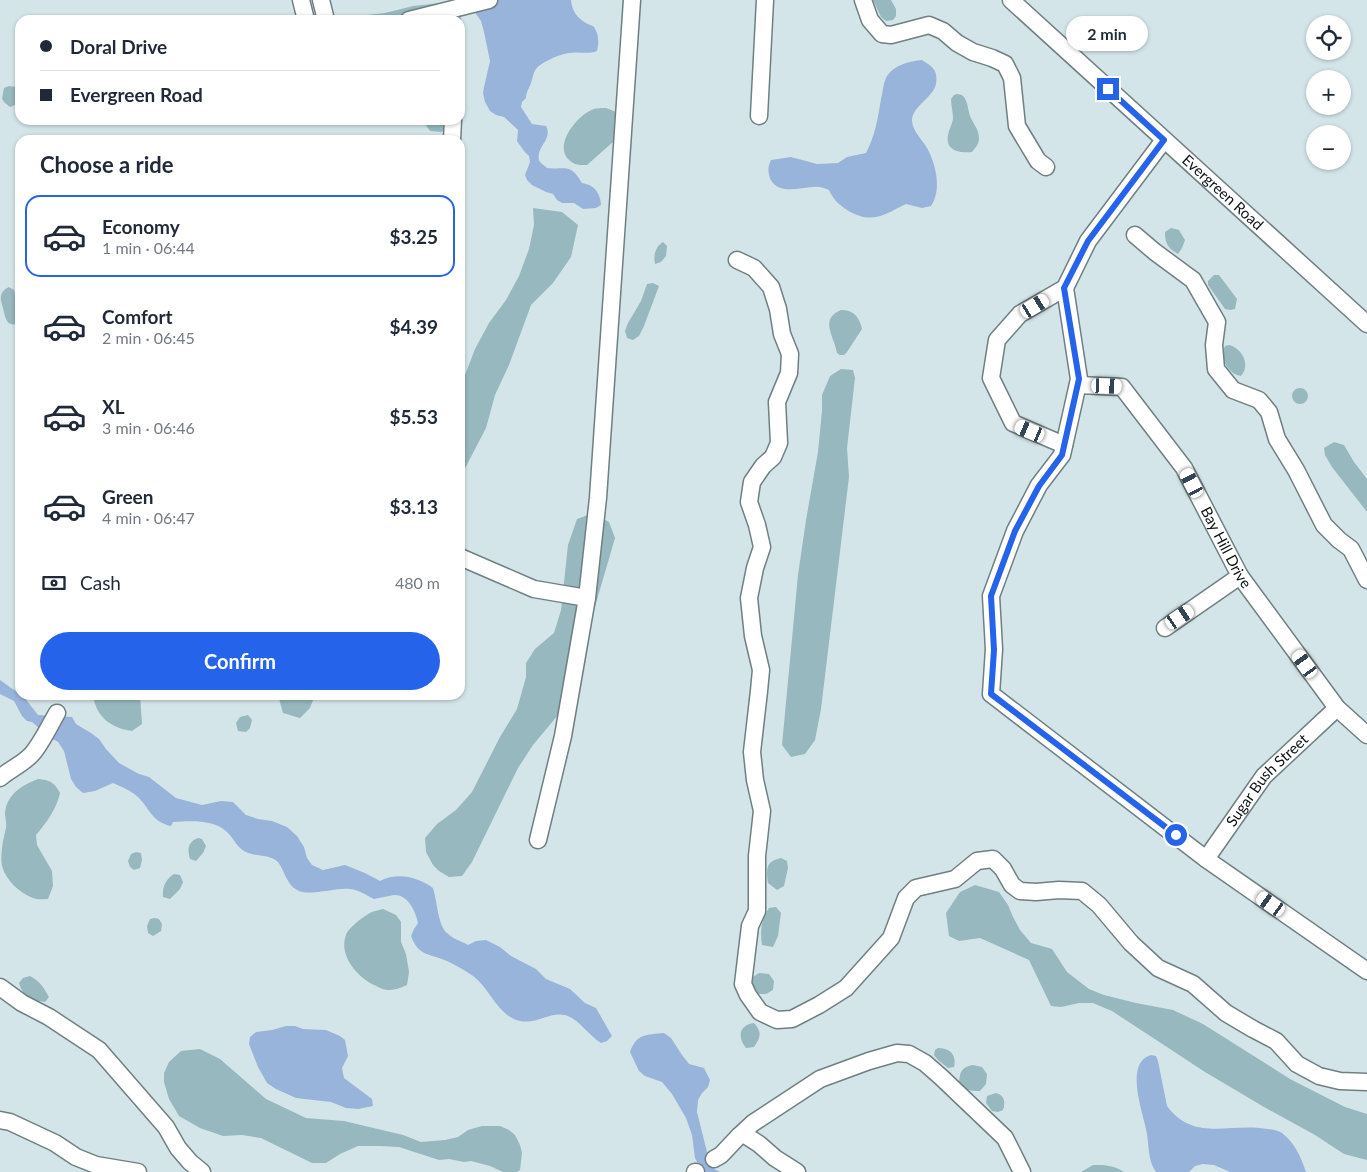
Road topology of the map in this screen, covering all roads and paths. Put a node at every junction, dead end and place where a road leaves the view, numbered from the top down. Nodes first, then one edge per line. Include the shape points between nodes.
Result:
1 (301, 0) edge
2 (321, 0) edge
3 (489, 0) edge
4 (632, 0) edge
5 (765, 0) edge
6 (863, 0) edge
7 (1011, 0) edge
8 (305, 15) edge
9 (325, 15) edge
10 (453, 15) edge
11 (759, 116) dead end
12 (1164, 140) junction
13 (1046, 166) dead end
14 (1135, 234) dead end
15 (737, 260) dead end
16 (1064, 288) junction
17 (1367, 324) edge
18 (1078, 385) junction
19 (1064, 445) junction
20 (465, 559) edge
21 (1240, 576) junction
22 (1367, 580) edge
23 (587, 598) junction
24 (1165, 628) dead end
25 (1337, 708) junction
26 (57, 713) dead end
27 (1367, 735) edge
28 (0, 778) edge
29 (538, 840) dead end
30 (1206, 859) junction
31 (1367, 971) edge
32 (0, 986) edge
33 (1367, 1082) edge
34 (0, 1120) edge
35 (739, 1136) junction
36 (714, 1159) dead end
37 (138, 1172) edge
38 (202, 1172) edge
39 (797, 1172) edge
40 (1022, 1172) edge

1 - 8 street
2 - 9 street
3 - 10 street
4 - 23 street via 598,498
5 - 11 street
6 - 13 street via 870,20 882,34 891,35 929,25 973,52 1005,64 1012,78 1017,126 1038,161
7 - 12 street, Evergreen Road
12 - 16 street via 1088,241
12 - 17 street, Evergreen Road
14 - 22 street via 1193,280 1217,322 1214,345 1216,369 1233,390 1259,400 1269,412 1277,439 1324,525 1350,549
15 - 33 street via 754,268 771,288 790,354 789,373 777,402 779,443 773,457 752,482 750,502 762,547 749,598 760,670 752,752 762,811 757,856 757,911 750,926 742,984 760,1012 777,1020 792,1019 846,988 891,938 906,898 916,888 956,879 977,861 993,859 1020,891 1082,891 1158,968 1193,984 1226,1013 1276,1041 1297,1064 1319,1076
16 - 18 street
16 - 19 street via 1020,314 997,340 991,378 1013,424
18 - 19 street
18 - 21 street, Bay Hill Drive via 1122,387 1184,468
19 - 30 street via 1062,455 1039,486 1015,531 991,596 994,650 991,694
20 - 23 street via 534,589
21 - 24 street
21 - 25 street, Bay Hill Drive
23 - 29 street via 563,736
25 - 27 street, Bay Hill Drive
25 - 30 street, Sugar Bush Street via 1264,776
26 - 28 street via 33,754
30 - 31 street
32 - 38 street via 98,1050 166,1126 178,1148
34 - 37 street via 55,1143 96,1165
35 - 36 street
35 - 39 street via 745,1135
35 - 40 street via 820,1079 869,1061 898,1053 909,1054 941,1077 1000,1133

